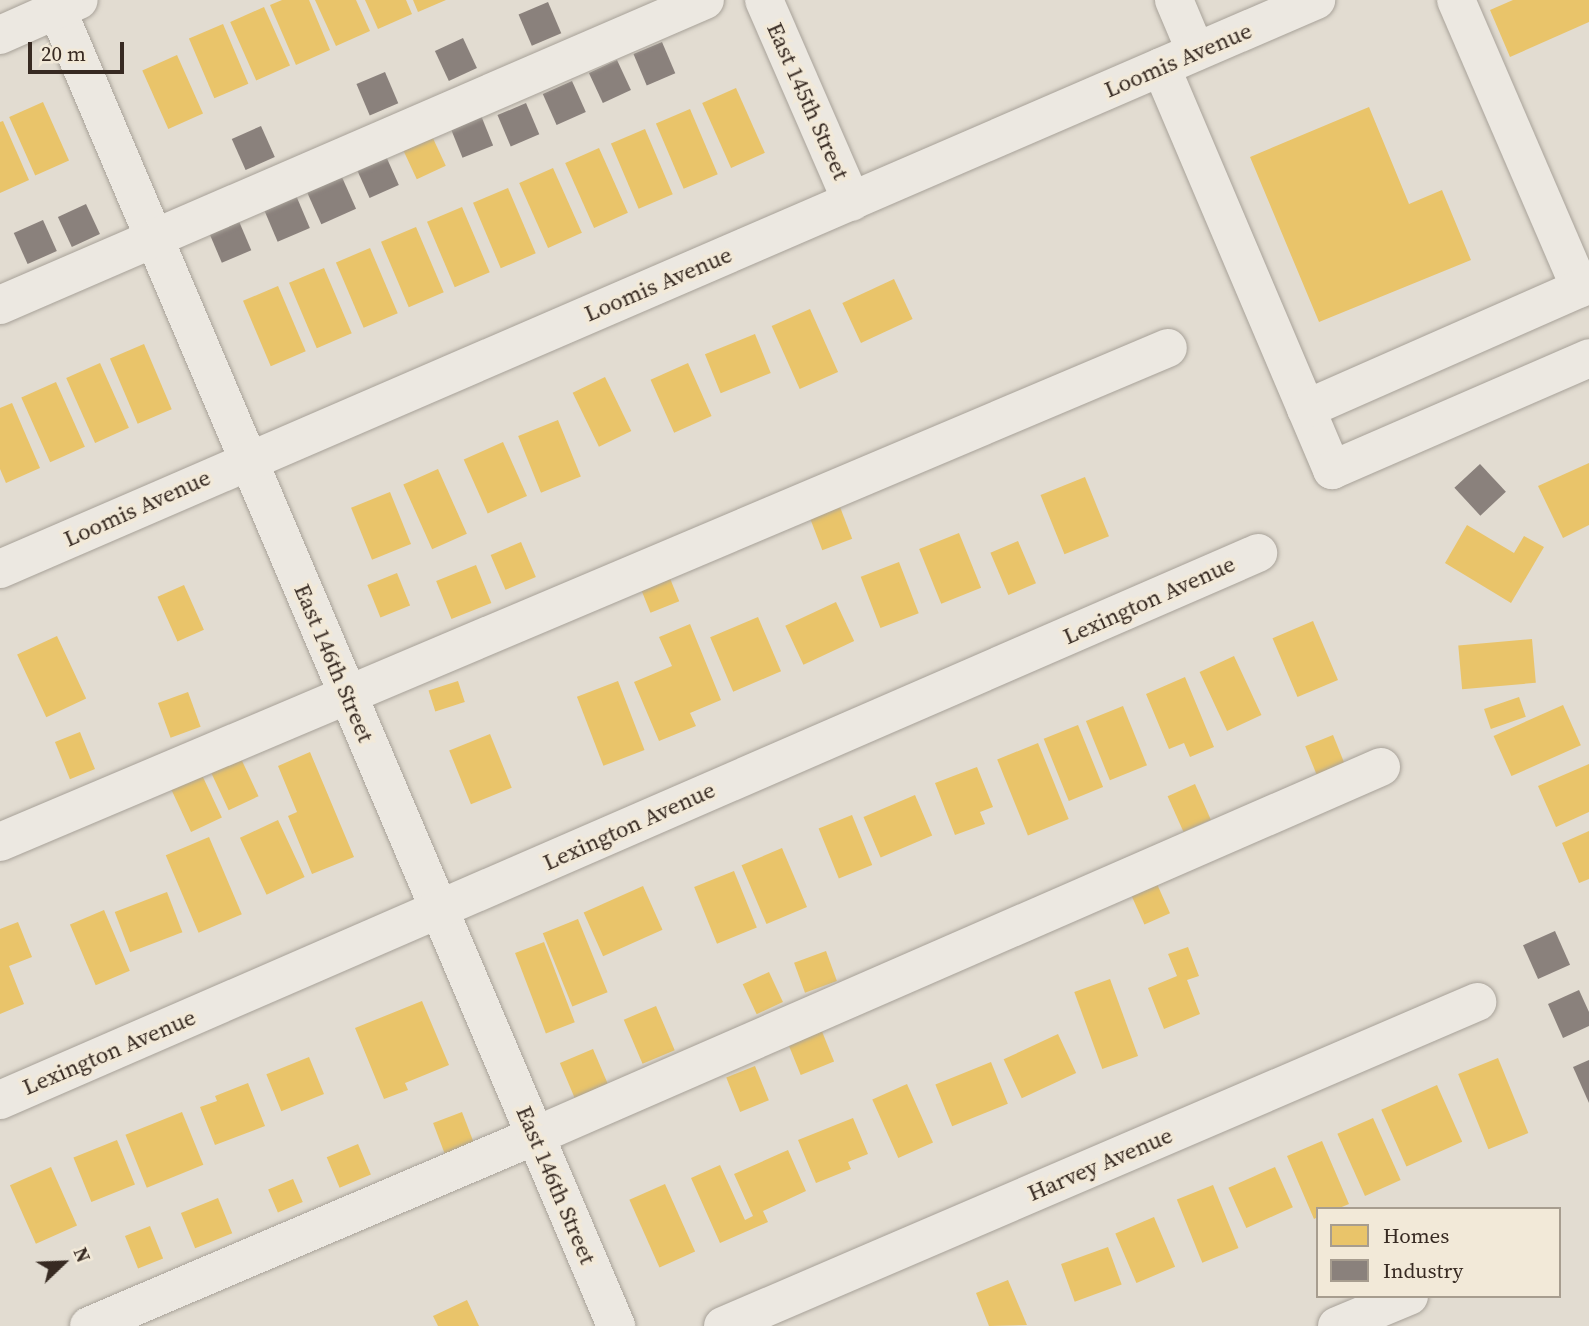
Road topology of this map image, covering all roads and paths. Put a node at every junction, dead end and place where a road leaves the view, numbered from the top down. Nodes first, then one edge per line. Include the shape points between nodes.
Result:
1 (705, 0) edge
2 (764, 0) edge
3 (1174, 0) edge
4 (1315, 0) edge
5 (1456, 0) edge
6 (63, 3) edge
7 (0, 35) edge
8 (1196, 52) junction
9 (1161, 67) junction
10 (852, 202) junction
11 (154, 239) junction
12 (1584, 286) edge
13 (0, 305) edge
14 (1168, 348) dead end
15 (1589, 358) edge
16 (1306, 409) junction
17 (248, 459) junction
18 (1258, 553) dead end
19 (0, 569) edge
20 (348, 695) junction
21 (1381, 767) dead end
22 (0, 842) edge
23 (439, 909) junction
24 (1477, 1002) dead end
25 (0, 1100) edge
26 (535, 1136) junction
27 (1404, 1298) edge
28 (89, 1326) edge
29 (616, 1326) edge
30 (723, 1326) edge
31 (1337, 1326) edge

1 - 11 street
2 - 10 street, East 145th Street
3 - 8 street
4 - 8 street, Loomis Avenue
5 - 12 street
6 - 7 street
6 - 11 street, East 146th Street
8 - 9 street, Loomis Avenue
9 - 10 street, Loomis Avenue
9 - 16 street
10 - 17 street, Loomis Avenue
11 - 13 street
11 - 17 street, East 146th Street
12 - 16 street
14 - 20 street
15 - 16 street via 1332,470
17 - 19 street, Loomis Avenue
17 - 20 street, East 146th Street
18 - 23 street, Lexington Avenue
20 - 22 street
20 - 23 street, East 146th Street
21 - 26 street
23 - 25 street, Lexington Avenue
23 - 26 street, East 146th Street
24 - 30 street, Harvey Avenue
26 - 28 street
26 - 29 street, East 146th Street
27 - 31 street

